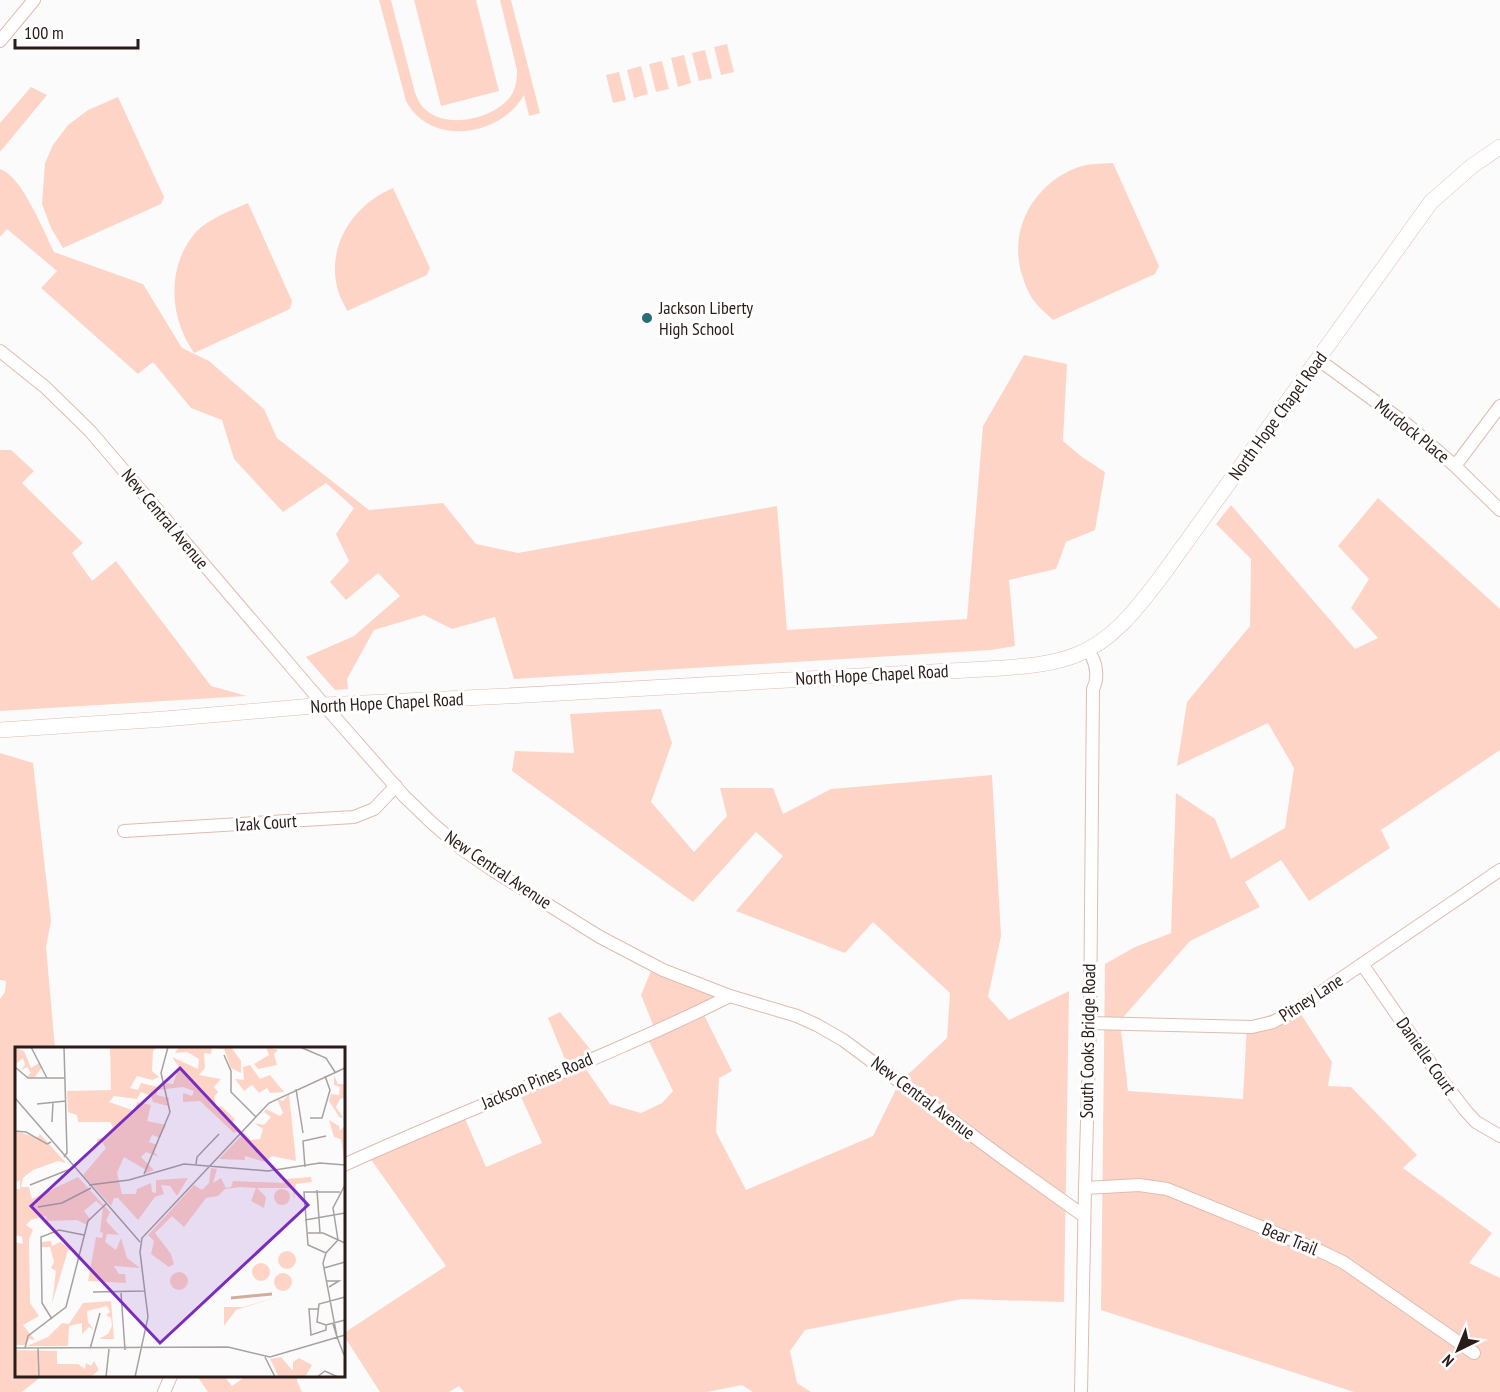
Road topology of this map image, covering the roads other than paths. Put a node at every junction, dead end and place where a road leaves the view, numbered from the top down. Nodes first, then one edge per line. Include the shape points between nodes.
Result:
1 (34, 0) edge
2 (0, 41) edge
3 (1500, 147) edge
4 (0, 351) edge
5 (1319, 360) junction
6 (1500, 406) edge
7 (1455, 466) junction
8 (1500, 510) edge
9 (1092, 652) junction
10 (324, 705) junction
11 (0, 730) edge
12 (396, 786) junction
13 (124, 831) dead end
14 (1500, 870) edge
15 (1362, 964) junction
16 (730, 996) junction
17 (1090, 1023) junction
18 (1500, 1136) edge
19 (345, 1165) edge
20 (1084, 1188) junction
21 (1084, 1216) junction
22 (1473, 1353) dead end
23 (171, 1377) edge
24 (1082, 1390) edge
25 (164, 1392) edge
26 (1094, 1392) edge

1 - 2 street
3 - 5 main road, North Hope Chapel Road via 1431,202
4 - 10 street, New Central Avenue via 90,431
5 - 7 street, Murdock Place via 1409,426
5 - 9 main road, North Hope Chapel Road via 1146,597
6 - 7 street
7 - 8 street, Murdock Place
9 - 10 main road, North Hope Chapel Road via 1038,665 1003,668
9 - 17 street, South Cooks Bridge Road
10 - 11 main road, North Hope Chapel Road
10 - 12 street, New Central Avenue
12 - 13 street, Izak Court via 374,809 354,817
12 - 16 street, New Central Avenue via 454,843 600,937 663,970
14 - 15 street, Pitney Lane
15 - 17 street, Pitney Lane via 1292,1012 1263,1025
15 - 18 street, Danielle Court via 1465,1110 1476,1122
16 - 19 street, Jackson Pines Road
16 - 21 street, New Central Avenue via 796,1016 843,1040
17 - 20 street, South Cooks Bridge Road
20 - 21 street, South Cooks Bridge Road
20 - 22 street, Bear Trail via 1138,1185 1167,1189 1320,1251 1343,1262
21 - 24 street, South Cooks Bridge Road
23 - 25 street
24 - 26 street

